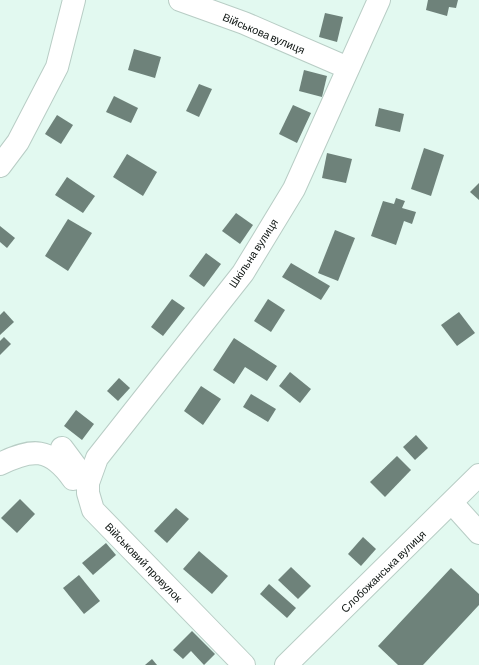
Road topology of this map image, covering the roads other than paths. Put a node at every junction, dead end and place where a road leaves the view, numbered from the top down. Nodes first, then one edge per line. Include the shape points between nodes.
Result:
1 (74, 0) edge
2 (180, 0) edge
3 (379, 0) edge
4 (348, 68) junction
5 (0, 166) edge
6 (62, 448) dead end
7 (0, 464) edge
8 (479, 475) edge
9 (88, 483) junction
10 (452, 503) junction
11 (93, 510) junction
12 (479, 533) edge
13 (244, 665) edge
14 (286, 665) edge

1 - 5 street via 57,67 18,142
2 - 4 street, Військова вулиця via 244,22
3 - 4 street, Шкільна вулиця
4 - 9 street, Шкільна вулиця via 294,190 243,272 98,458
6 - 9 street, Військовий провулок
7 - 11 street via 28,452 40,453 54,460 69,473
8 - 10 street, Слобожанська вулиця
9 - 11 street, Військовий провулок
10 - 12 street
10 - 14 street, Слобожанська вулиця
11 - 13 street, Військовий провулок

